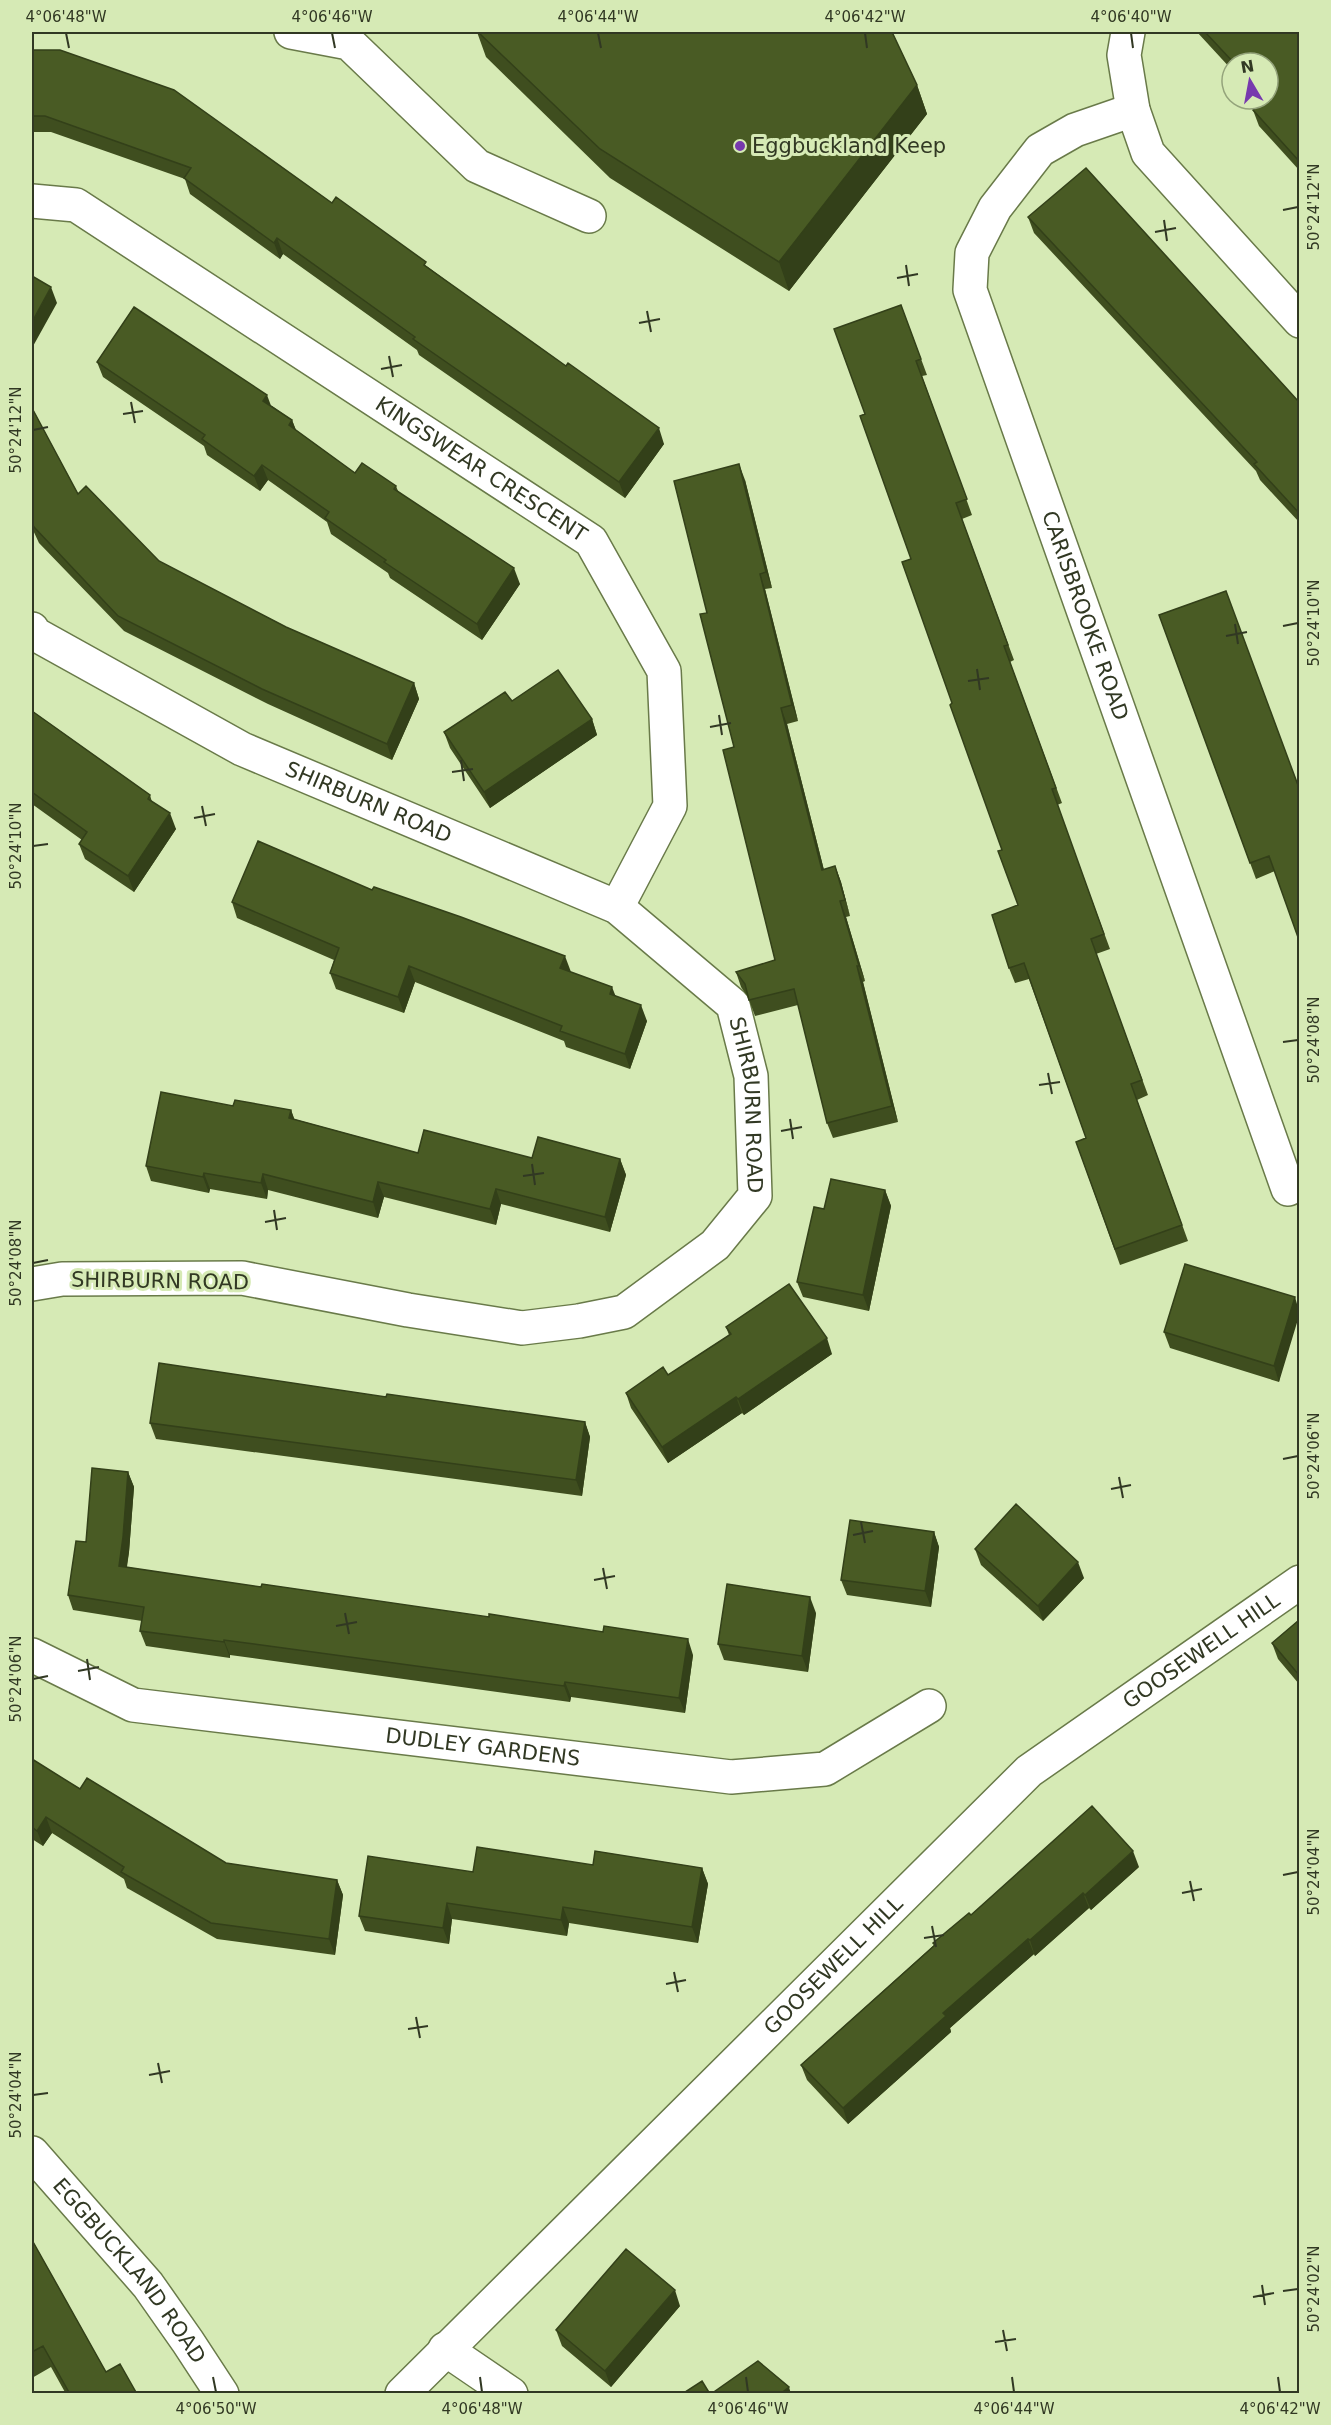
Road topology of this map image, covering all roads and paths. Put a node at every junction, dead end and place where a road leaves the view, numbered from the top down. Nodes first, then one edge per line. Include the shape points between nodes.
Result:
1 (291, 32) edge
2 (1128, 32) edge
3 (1133, 110) junction
4 (32, 201) edge
5 (589, 216) dead end
6 (1299, 321) edge
7 (32, 629) edge
8 (617, 907) junction
9 (1288, 1189) dead end
10 (32, 1284) edge
11 (1299, 1582) edge
12 (32, 1654) edge
13 (929, 1706) dead end
14 (32, 2153) edge
15 (445, 2349) junction
16 (222, 2394) edge
17 (402, 2394) edge
18 (511, 2394) edge

1 - 5 street via 349,43 477,166
2 - 3 street via 1124,55
3 - 6 street via 1148,153
3 - 9 street, CARISBROOKE ROAD via 1075,130 1040,150 995,208 972,253 970,290
4 - 8 street, KINGSWEAR CRESCENT via 76,205 591,541 664,671 670,806
7 - 8 street, SHIRBURN ROAD via 242,748
8 - 10 street, SHIRBURN ROAD via 733,1005 751,1076 755,1196 715,1245 624,1312 522,1328 242,1278 62,1280
11 - 15 street, GOOSEWELL HILL via 1029,1771
12 - 13 street, DUDLEY GARDENS via 133,1706 731,1777 825,1769
14 - 16 street, EGGBUCKLAND ROAD via 148,2285
15 - 17 street, GOOSEWELL HILL
15 - 18 street

